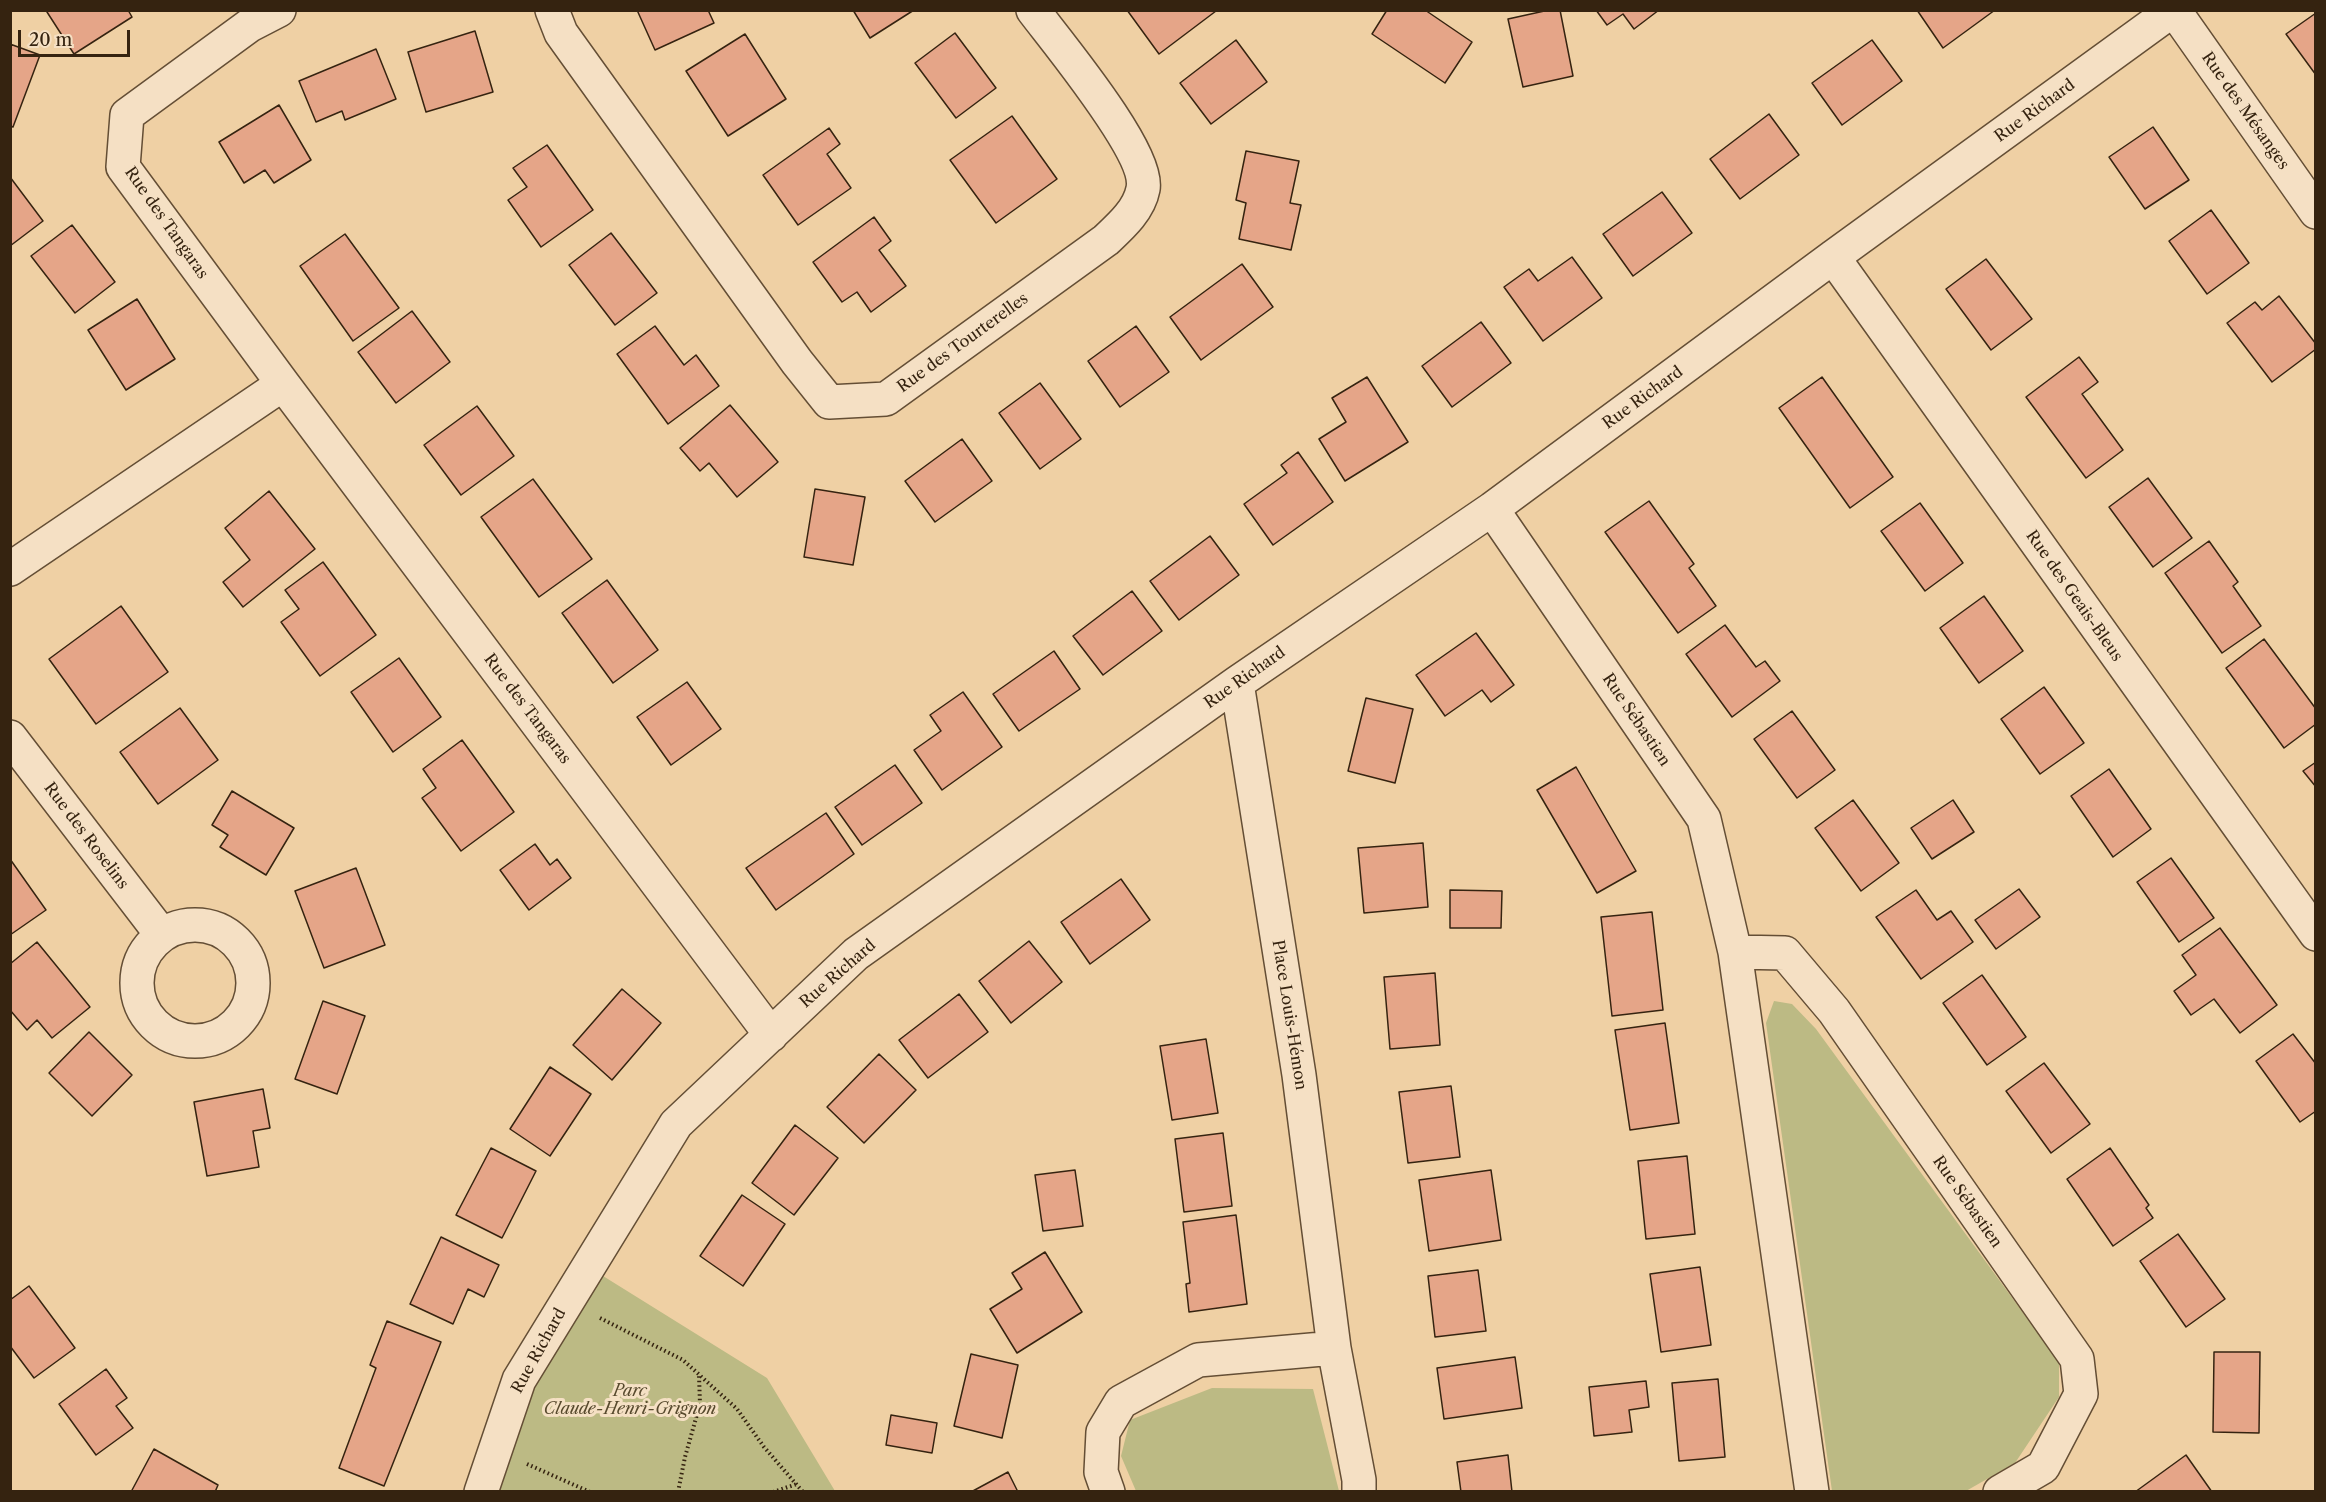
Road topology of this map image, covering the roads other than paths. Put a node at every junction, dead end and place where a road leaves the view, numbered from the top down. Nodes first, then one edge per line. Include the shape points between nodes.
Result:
1 (279, 10) edge
2 (552, 10) edge
3 (1033, 10) edge
4 (2174, 10) edge
5 (2316, 212) edge
6 (1833, 257) junction
7 (283, 384) junction
8 (1492, 509) junction
9 (10, 569) edge
10 (1237, 683) junction
11 (10, 738) edge
12 (2316, 934) edge
13 (162, 935) dead end
14 (1735, 952) junction
15 (771, 1035) junction
16 (1334, 1348) junction
17 (481, 1491) edge
18 (1108, 1491) edge
19 (1359, 1491) edge
20 (1812, 1491) edge
21 (2000, 1491) edge

1 - 7 street, Rue des Tangaras via 250,25 127,115 123,167
2 - 3 street, Rue des Tourterelles via 561,33 829,402 886,399 1106,240 1129,218 1144,188 1137,156
4 - 5 street, Rue des Mésanges
4 - 6 street, Rue Richard
6 - 8 street, Rue Richard
6 - 12 street, Rue des Geais-Bleus
7 - 9 street
7 - 15 street, Rue des Tangaras
8 - 10 street, Rue Richard
8 - 14 street, Rue Sébastien via 1704,819
10 - 15 street, Rue Richard via 856,954
10 - 16 street, Place Louis-Hémon via 1299,1075
11 - 13 street, Rue des Roselins
14 - 20 street, Rue Sébastien
14 - 21 street, Rue Sébastien via 1785,953 1834,1011 2077,1359 2081,1394 2043,1467
15 - 17 street, Rue Richard via 676,1124 519,1380
16 - 18 street via 1198,1360 1121,1402 1102,1432 1101,1472
16 - 19 street, Place Louis-Hémon

